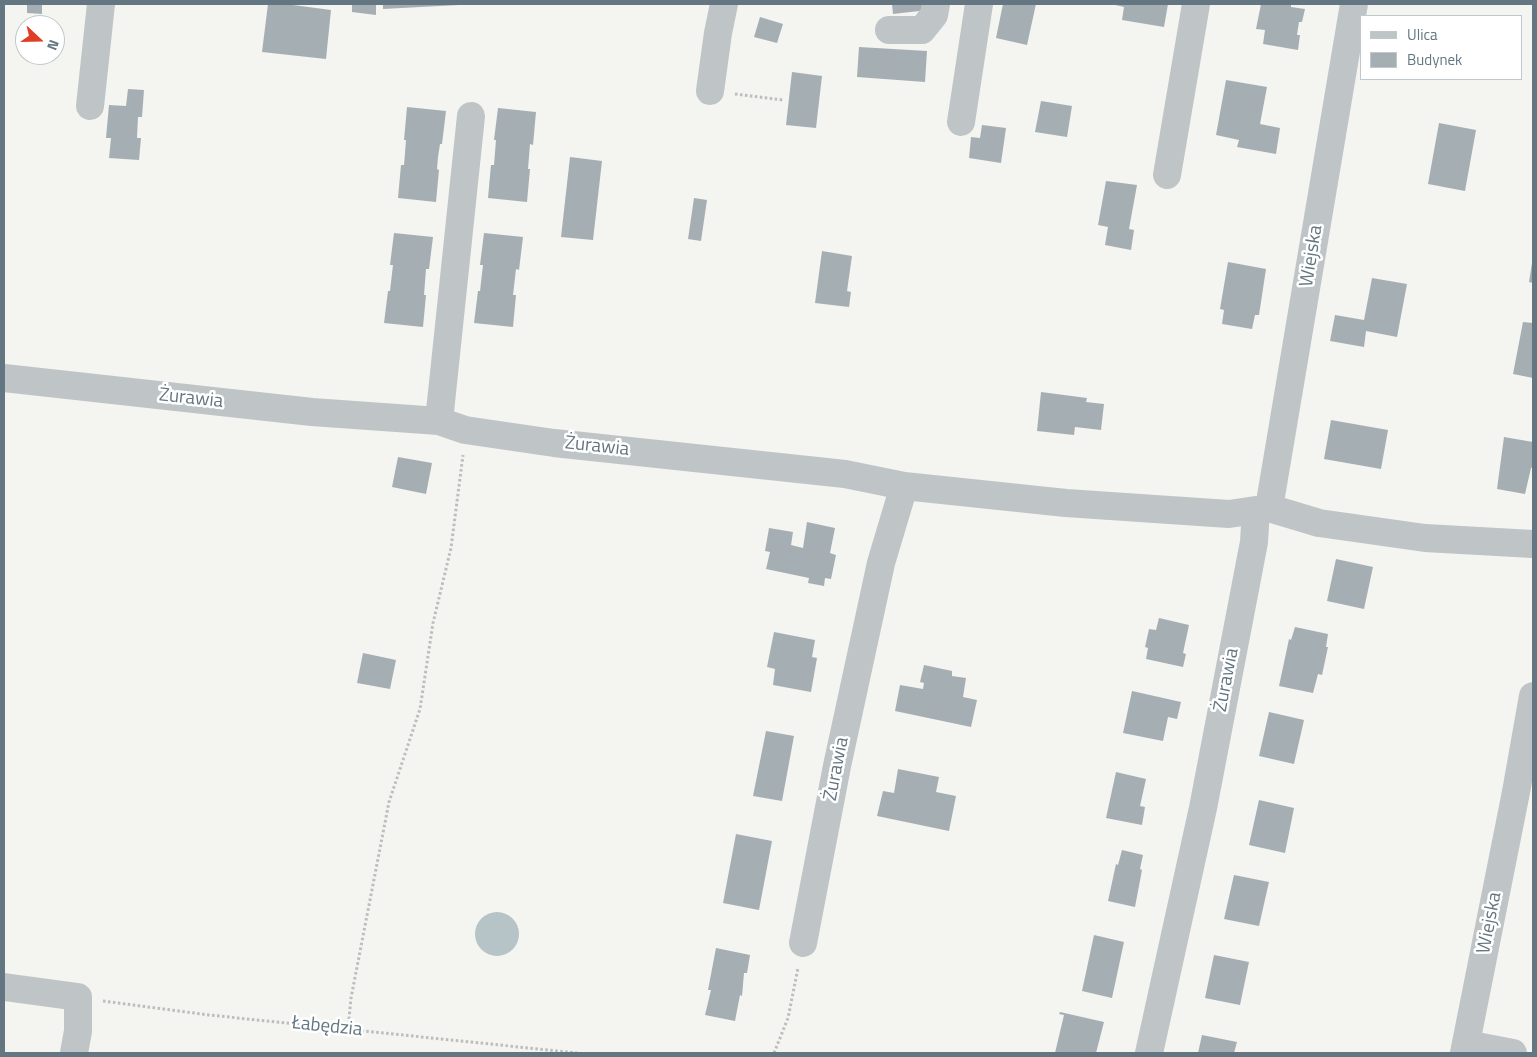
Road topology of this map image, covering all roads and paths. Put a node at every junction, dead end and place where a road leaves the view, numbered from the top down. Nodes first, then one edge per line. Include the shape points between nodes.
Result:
1 (101, 4) edge
2 (724, 4) edge
3 (936, 4) edge
4 (979, 4) edge
5 (1196, 4) edge
6 (1354, 4) edge
7 (889, 30) dead end
8 (710, 91) joint
9 (783, 100) dead end
10 (90, 106) dead end
11 (471, 116) dead end
12 (960, 122) dead end
13 (1167, 175) dead end
14 (4, 378) edge
15 (439, 421) junction
16 (465, 430) junction
17 (904, 486) junction
18 (1262, 509) junction
19 (1533, 544) edge
20 (1533, 696) edge
21 (1525, 794) edge
22 (803, 943) joint
23 (4, 987) edge
24 (78, 998) junction
25 (348, 1029) junction
26 (1465, 1049) edge
27 (74, 1053) edge
28 (577, 1053) edge
29 (774, 1053) edge
30 (1149, 1053) edge
31 (1513, 1053) edge

1 - 10 street
2 - 8 street
3 - 7 street via 934,15 922,30
4 - 12 street
5 - 13 street
6 - 18 street, Wiejska
8 - 9 path
11 - 15 street
14 - 15 street, Żurawia via 312,412
15 - 16 street, Żurawia
16 - 17 street, Żurawia via 554,443 845,474
16 - 25 path via 451,548 433,623 420,709 389,802 351,998
17 - 18 street, Żurawia via 1066,504 1229,514
17 - 22 street, Żurawia via 879,573
18 - 19 street, Żurawia via 1319,523 1415,537
18 - 30 street, Żurawia
20 - 21 street, Wiejska
21 - 26 street, Wiejska
22 - 29 path via 788,1018
23 - 24 street
24 - 25 path, Łabędzia
24 - 27 street
25 - 28 path, Łabędzia
26 - 31 street

